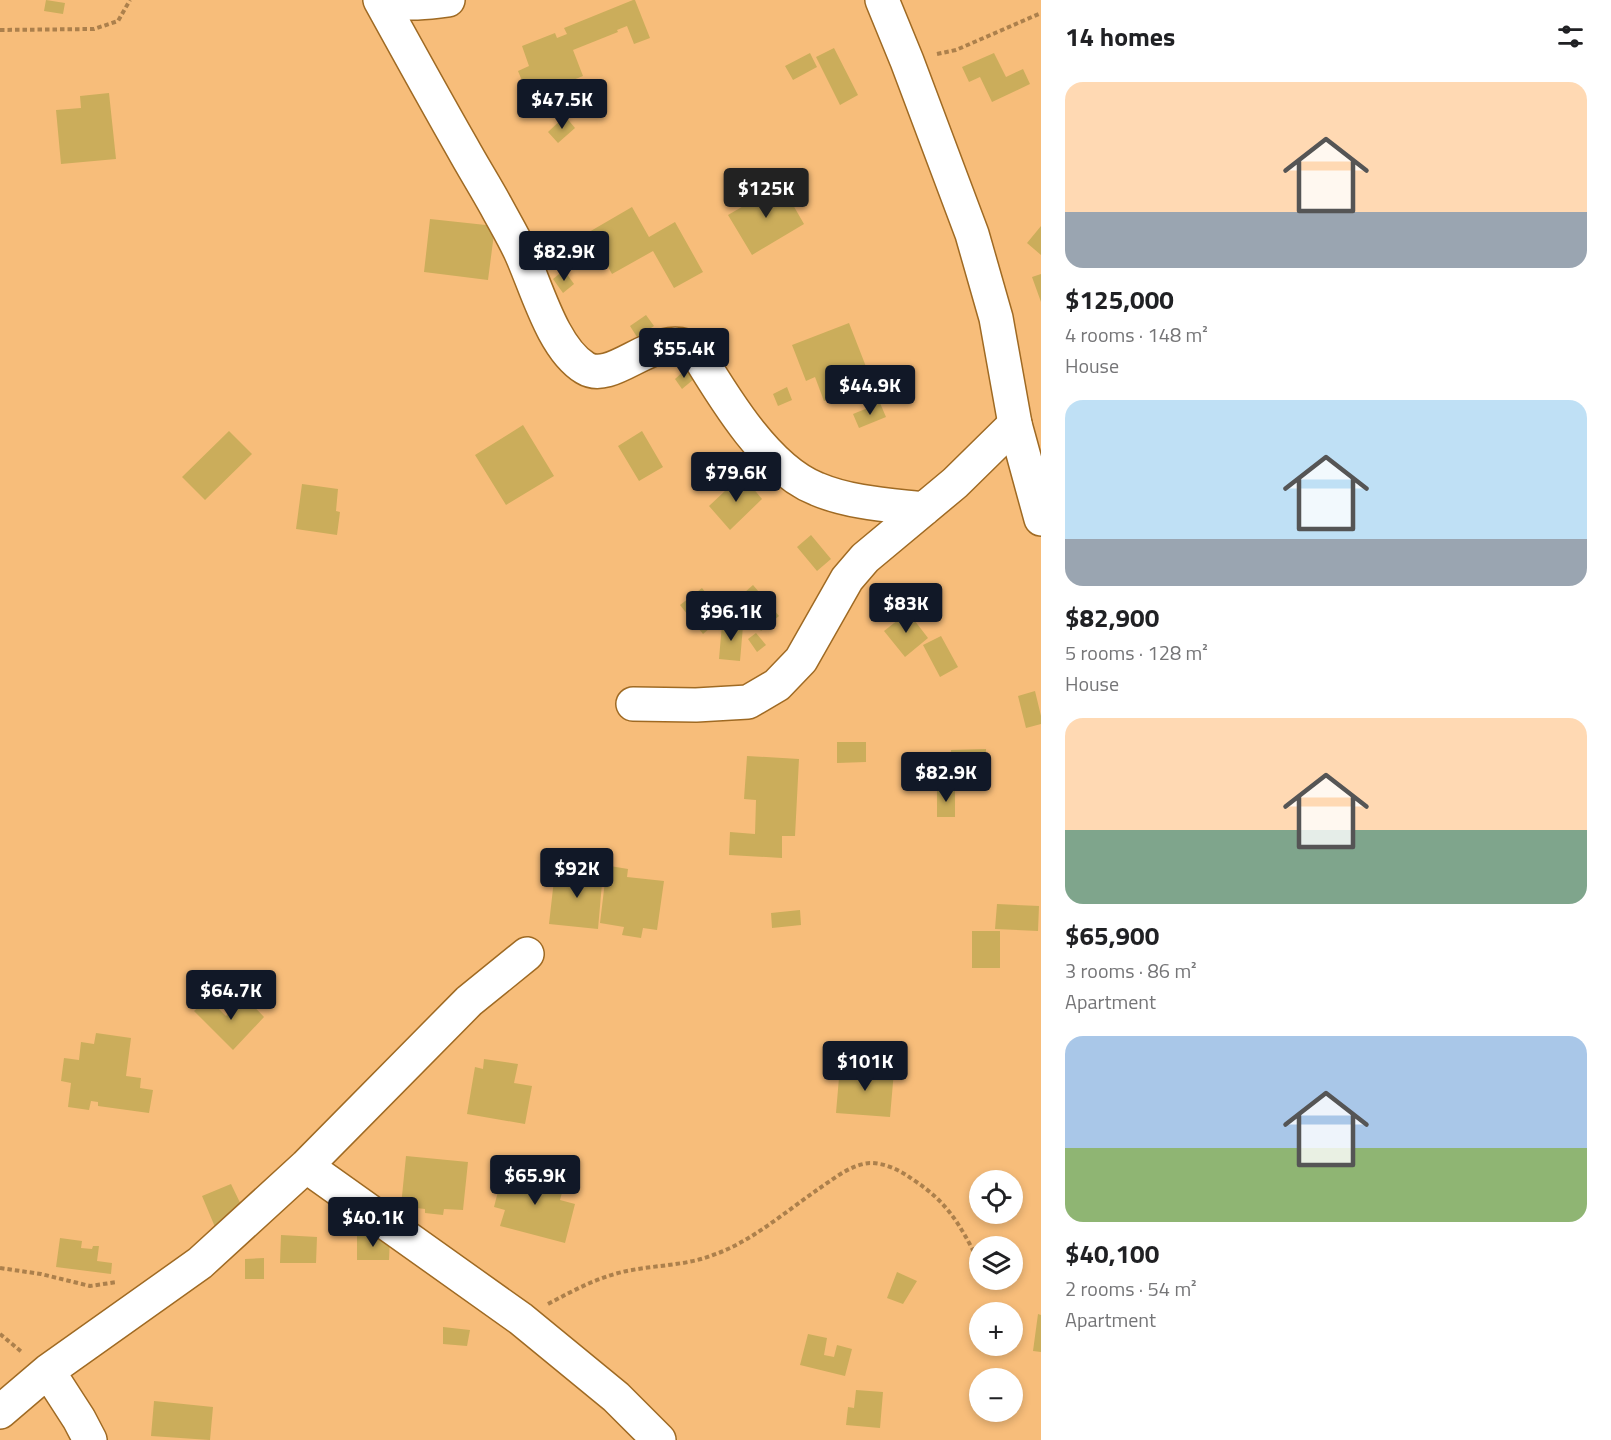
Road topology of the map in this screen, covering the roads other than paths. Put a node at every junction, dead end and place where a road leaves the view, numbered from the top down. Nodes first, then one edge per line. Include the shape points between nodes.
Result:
1 (380, 0) edge
2 (387, 0) edge
3 (447, 0) edge
4 (882, 0) edge
5 (1015, 424) junction
6 (924, 509) junction
7 (1041, 519) edge
8 (633, 704) dead end
9 (527, 954) dead end
10 (306, 1166) junction
11 (48, 1371) junction
12 (0, 1412) edge
13 (90, 1440) edge
14 (659, 1440) edge

1 - 6 street via 520,250 551,326 583,367 591,372 607,372 653,349 688,345 762,448 795,478 838,496
2 - 3 street via 425,4
4 - 5 street via 972,234 996,318
5 - 6 street
5 - 7 street
6 - 8 street via 847,579 801,660 777,685 748,702
9 - 10 street via 469,1001
10 - 11 street via 200,1263
10 - 14 street via 521,1319 616,1397
11 - 12 street
11 - 13 street

